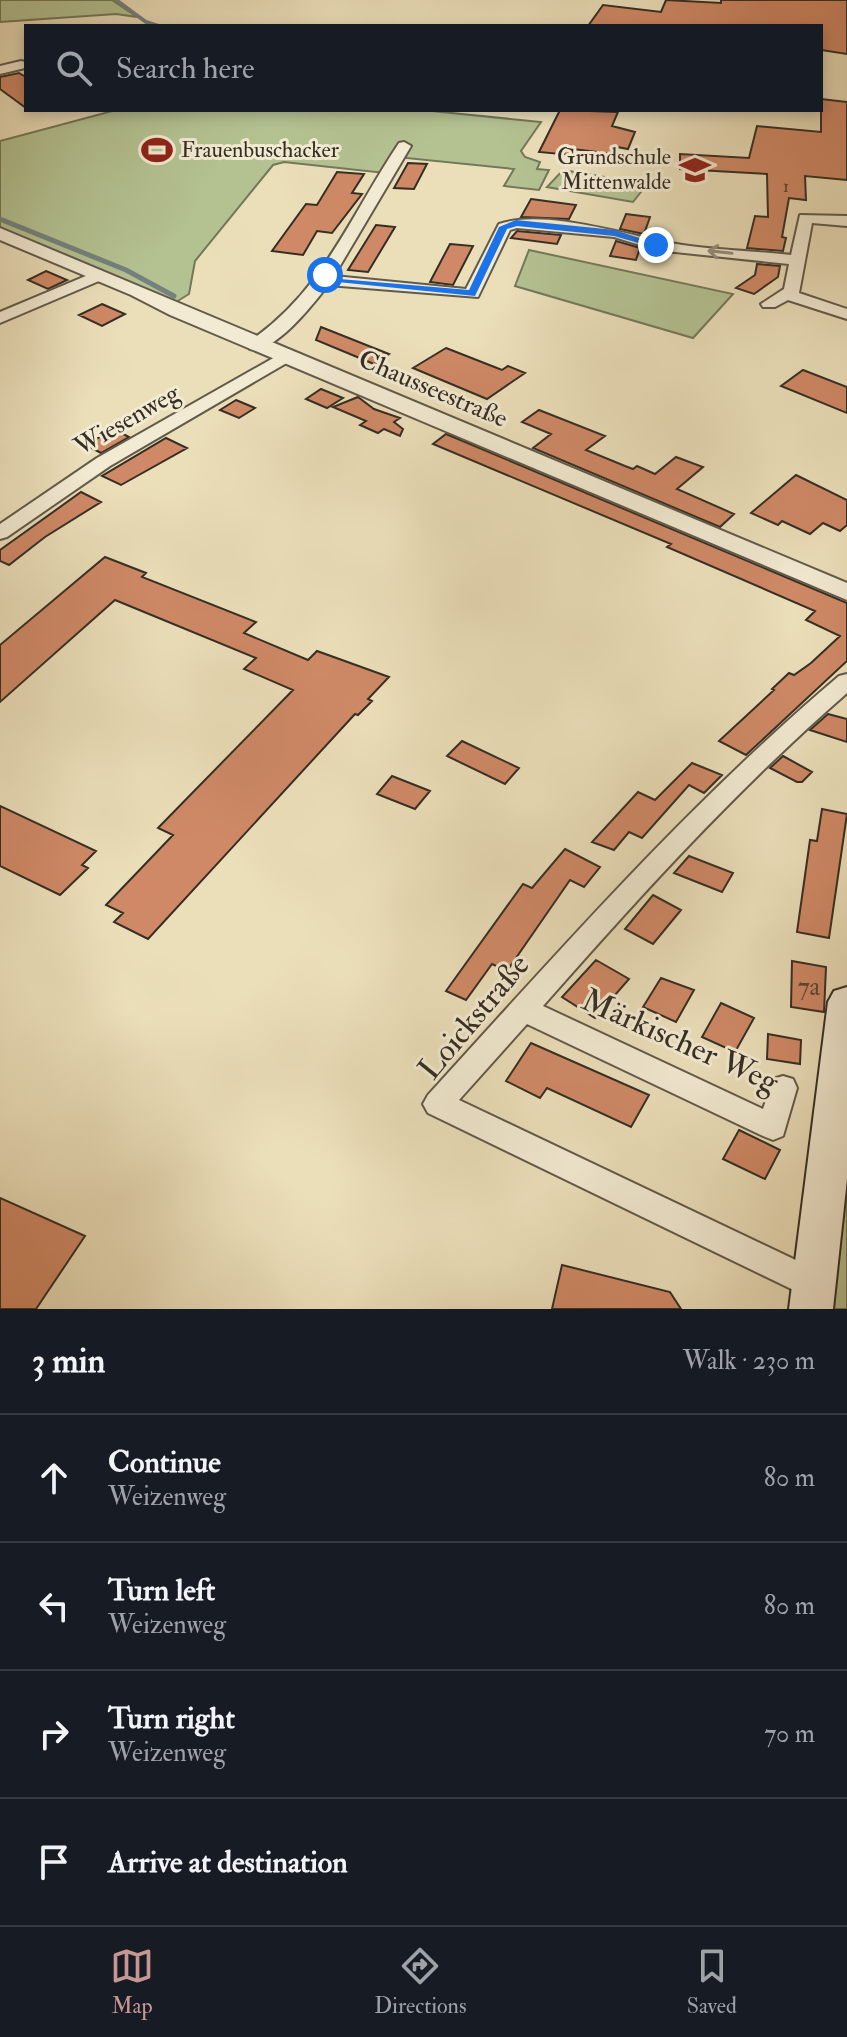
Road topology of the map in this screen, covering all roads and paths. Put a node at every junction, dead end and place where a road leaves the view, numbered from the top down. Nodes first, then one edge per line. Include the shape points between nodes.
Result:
1 (21, 65) dead end
2 (0, 70) edge
3 (404, 146) dead end
4 (847, 221) edge
5 (0, 233) edge
6 (797, 260) junction
7 (100, 275) junction
8 (322, 280) junction
9 (786, 294) junction
10 (769, 304) dead end
11 (847, 314) edge
12 (0, 318) edge
13 (256, 345) junction
14 (284, 357) junction
15 (0, 533) edge
16 (847, 592) edge
17 (847, 681) edge
18 (847, 1002) edge
19 (524, 1010) junction
20 (783, 1088) dead end
21 (813, 1297) edge

1 - 2 street
3 - 8 street
4 - 6 street via 805,218
5 - 7 street, Chausseestraße
6 -> 8 street via 516,223 504,227 472,294
6 - 9 street via 792,291
7 - 12 street
7 - 13 street, Chausseestraße
8 - 13 street via 284,327
9 - 10 street
9 - 11 street
13 - 14 street, Chausseestraße
14 - 15 street, Wiesenweg via 128,447
14 - 16 street, Chausseestraße
17 - 19 street, Loickstraße via 655,862
18 - 21 main road
19 - 20 street, Märkischer Weg via 773,1127
19 - 21 street, Loickstraße via 438,1104

